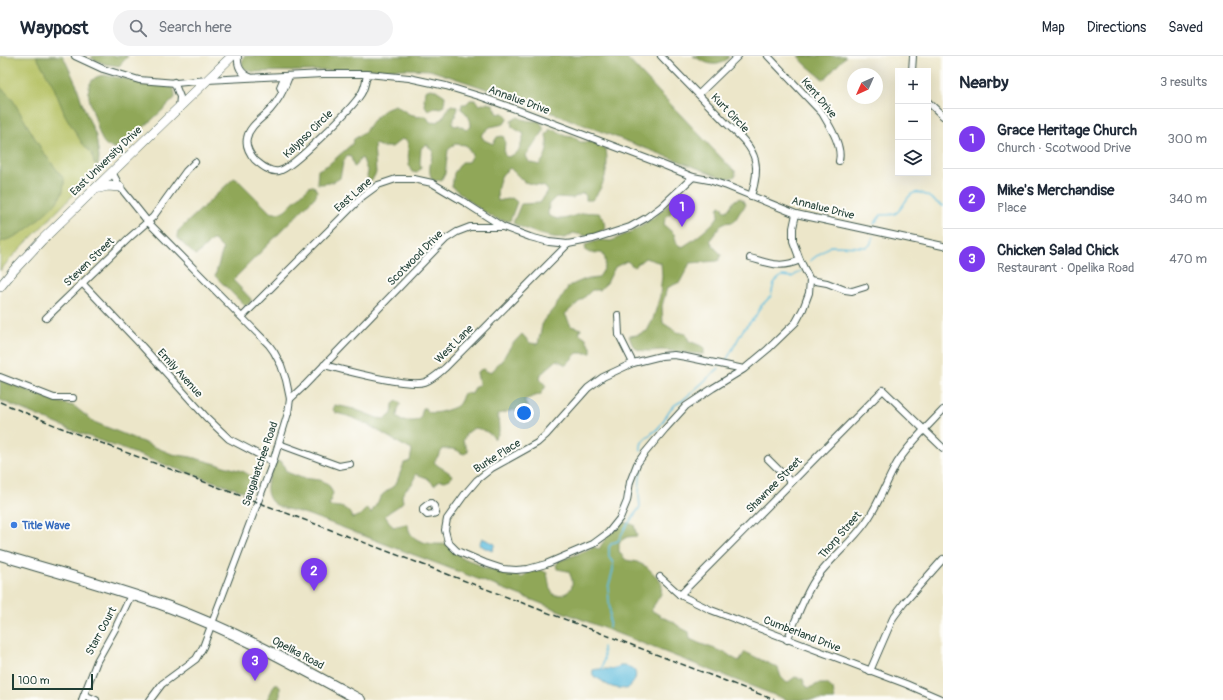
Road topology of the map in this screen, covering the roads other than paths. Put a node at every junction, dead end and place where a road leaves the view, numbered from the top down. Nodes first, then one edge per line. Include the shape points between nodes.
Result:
1 (75, 56) edge
2 (232, 56) edge
3 (238, 56) edge
4 (661, 56) edge
5 (738, 56) edge
6 (768, 56) edge
7 (913, 56) edge
8 (912, 68) edge
9 (368, 74) junction
10 (287, 76) junction
11 (252, 78) junction
12 (207, 80) junction
13 (174, 82) junction
14 (699, 94) junction
15 (930, 104) edge
16 (179, 107) junction
17 (943, 116) edge
18 (839, 161) dead end
19 (195, 162) dead end
20 (112, 172) junction
21 (693, 177) junction
22 (120, 187) junction
23 (95, 189) junction
24 (751, 196) junction
25 (796, 214) junction
26 (148, 222) junction
27 (503, 227) junction
28 (568, 244) junction
29 (943, 246) edge
30 (750, 258) dead end
31 (800, 260) junction
32 (810, 280) junction
33 (82, 283) junction
34 (0, 286) edge
35 (865, 287) dead end
36 (618, 315) dead end
37 (242, 317) junction
38 (46, 318) dead end
39 (633, 363) junction
40 (324, 365) junction
41 (744, 369) junction
42 (0, 377) edge
43 (73, 398) dead end
44 (290, 399) junction
45 (943, 410) edge
46 (925, 429) junction
47 (279, 444) junction
48 (943, 448) edge
49 (768, 459) dead end
50 (273, 462) junction
51 (350, 464) dead end
52 (791, 482) junction
53 (436, 512) dead end
54 (447, 519) junction
55 (0, 556) edge
56 (943, 559) edge
57 (660, 577) dead end
58 (131, 595) junction
59 (680, 595) junction
60 (212, 624) junction
61 (788, 640) junction
62 (870, 671) junction
63 (83, 698) edge
64 (96, 700) edge
65 (150, 700) edge
66 (360, 700) edge
67 (943, 700) edge

1 - 13 street, Annalue Drive via 139,80
2 - 12 main road, East University Drive
3 - 11 street via 238,68
4 - 14 street, Kurt Circle
5 - 14 street
6 - 18 street, Kent Drive via 822,113 840,152
7 - 8 street
9 - 10 street, Annalue Drive
9 - 10 street, Kalypso Circle via 362,93 354,103 300,158 285,169 274,171 254,158 246,142 250,130 272,109 285,88
9 - 21 street, Annalue Drive via 409,78 482,97
10 - 11 street, Annalue Drive
11 - 12 street, Annalue Drive
12 - 13 street, Annalue Drive
12 - 16 main road, East University Drive
13 - 16 street via 180,97
14 - 24 street, Kurt Circle via 752,152 756,172
15 - 17 street
16 - 20 main road, East University Drive
19 - 26 street, Steven Street via 186,170
20 - 22 street, Saugahatchee Road
20 - 23 main road, East University Drive
21 - 24 street, Annalue Drive
21 - 28 street, Scotwood Drive via 661,207 630,227
22 - 23 main road
22 - 26 street, Saugahatchee Road
23 - 34 main road, East University Drive via 42,240
24 - 25 street, Annalue Drive
25 - 29 street, Annalue Drive
25 - 31 street via 793,241
26 - 33 street, Steven Street
26 - 37 street, Saugahatchee Road
27 - 28 street, Scotwood Drive via 549,242
27 - 37 street, East Lane via 432,183 396,179 378,185 363,196
27 - 40 street, Scotwood Drive via 470,227 446,239
28 - 40 street, West Lane via 445,368 424,383 411,384 386,380
30 - 31 street via 784,265
31 - 32 street
32 - 35 street via 844,290 852,291
32 - 41 street via 809,293 796,322
33 - 38 street, Steven Street
33 - 50 street, Emily Avenue via 229,439
36 - 39 street via 619,335
37 - 44 street, Saugahatchee Road via 274,352 284,373
39 - 41 street, Burke Place via 674,355
39 - 54 street, Burke Place via 603,377 588,388 537,443 482,476
40 - 44 street, Scotwood Drive
41 - 54 street via 686,406 665,429 637,464 620,518 608,533 593,544 546,564 528,569 504,569 452,546 446,536
42 - 43 street via 54,398
44 - 47 street, Saugahatchee Road
45 - 46 street, Thorp Street
46 - 48 street
46 - 52 street, Shawnee Street via 883,390
46 - 61 street, Thorp Street via 900,459 867,521 816,578
47 - 50 street, Saugahatchee Road
47 - 51 street via 339,466
49 - 52 street
50 - 60 street, Saugahatchee Road
52 - 59 street, Shawnee Street
53 - 54 street
55 - 58 main road, Opelika Road
56 - 62 street via 893,618
57 - 59 street, Cumberland Drive
58 - 60 main road, Opelika Road
58 - 63 street, Starr Court via 97,661
59 - 61 street, Cumberland Drive via 710,610
60 - 65 street, Saugahatchee Road via 196,659 162,684
60 - 66 main road, Opelika Road
61 - 62 street, Cumberland Drive
62 - 67 street, Cumberland Drive
63 - 64 street

